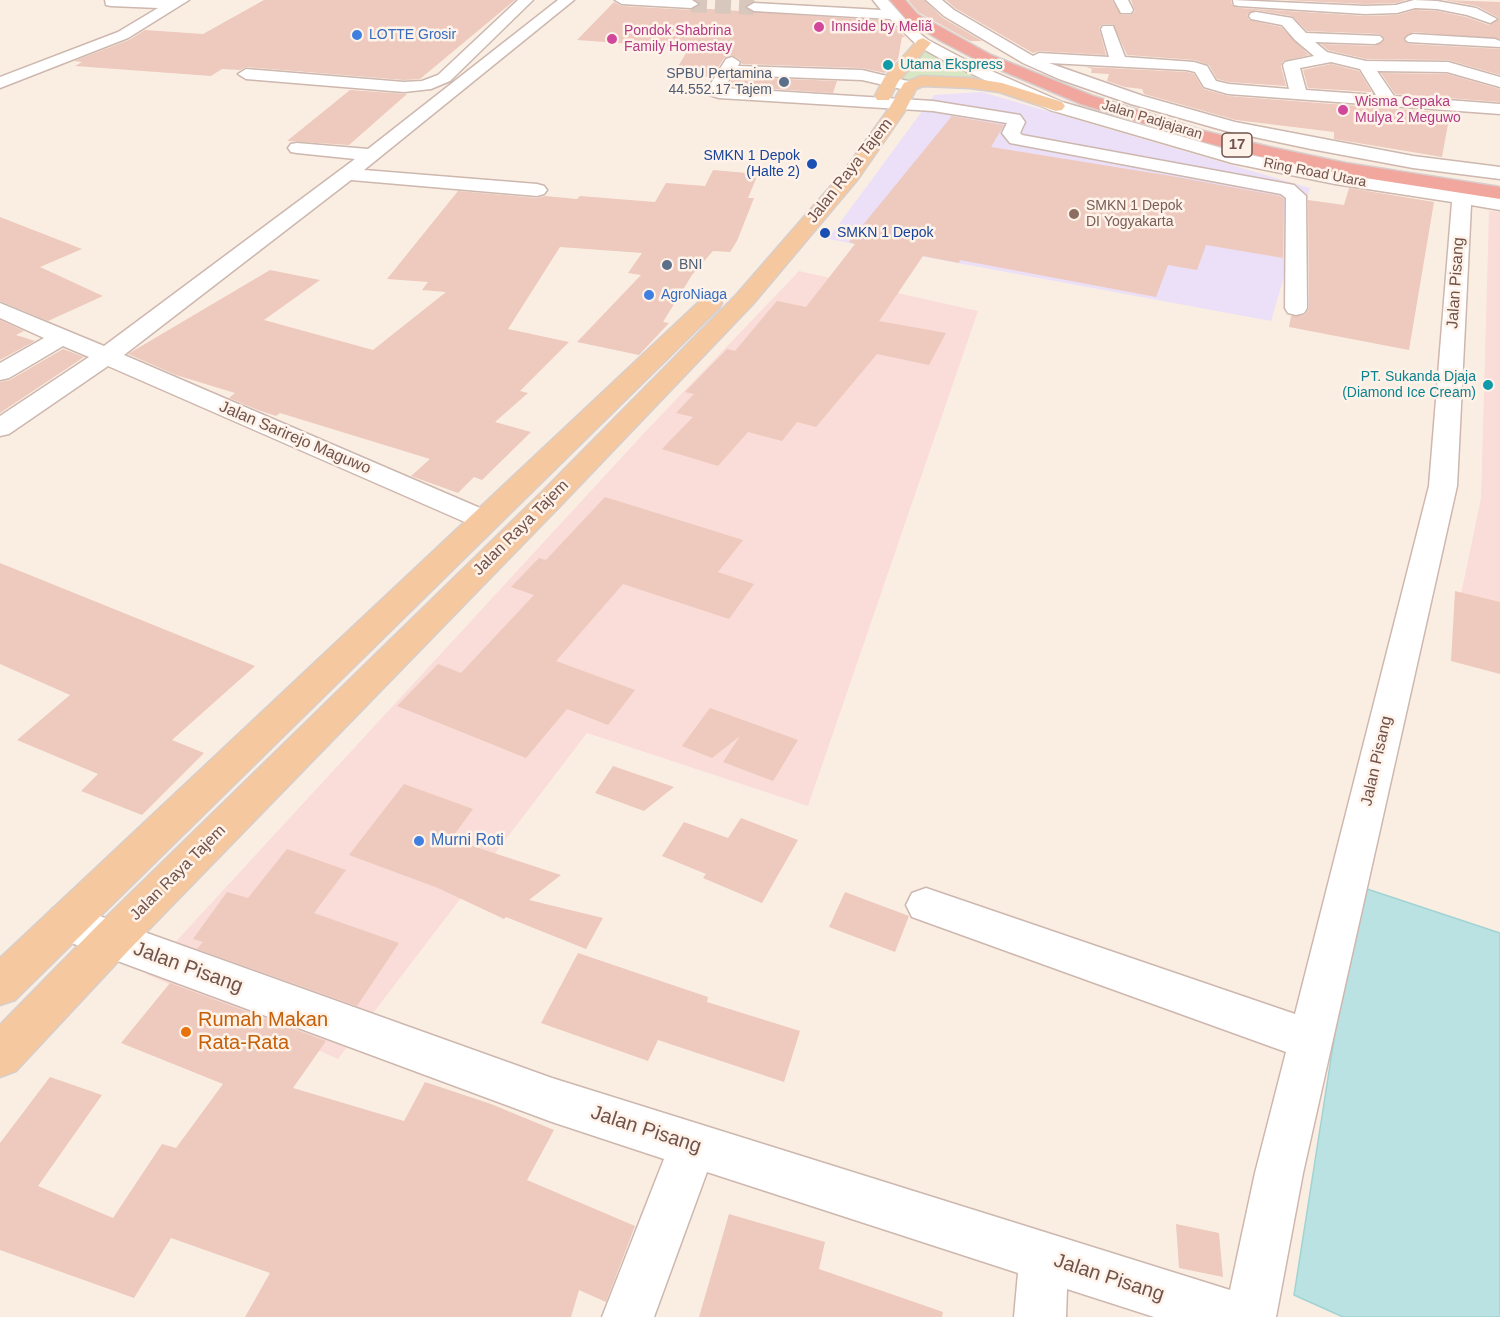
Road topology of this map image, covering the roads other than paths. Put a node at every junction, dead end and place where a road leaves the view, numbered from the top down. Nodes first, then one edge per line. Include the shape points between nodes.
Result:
1 (526, 0) edge
2 (622, 0) edge
3 (880, 0) edge
4 (920, 0) edge
5 (933, 0) edge
6 (1239, 1) edge
7 (111, 2) dead end
8 (178, 2) edge
9 (1410, 2) edge
10 (691, 4) dead end
11 (569, 5) edge
12 (754, 7) tunnel mouth
13 (895, 7) edge
14 (1495, 19) edge
15 (1108, 29) dead end
16 (1300, 37) junction
17 (1376, 39) dead end
18 (1413, 39) dead end
19 (923, 43) junction
20 (1498, 44) edge
21 (1329, 58) junction
22 (1029, 60) junction
23 (1119, 61) junction
24 (1366, 66) junction
25 (246, 74) dead end
26 (862, 75) junction
27 (1500, 82) edge
28 (0, 83) edge
29 (895, 93) junction
30 (1299, 94) junction
31 (848, 102) junction
32 (1389, 102) junction
33 (1056, 106) junction
34 (1500, 109) edge
35 (1161, 138) junction
36 (297, 148) dead end
37 (372, 155) junction
38 (1114, 157) junction
39 (1232, 157) junction
40 (1500, 173) edge
41 (346, 174) junction
42 (1221, 177) junction
43 (1500, 183) edge
44 (537, 190) dead end
45 (1500, 193) edge
46 (1462, 198) junction
47 (1500, 204) edge
48 (732, 297) junction
49 (1296, 308) dead end
50 (0, 310) edge
51 (62, 337) junction
52 (107, 356) junction
53 (0, 373) edge
54 (0, 428) edge
55 (484, 520) junction
56 (926, 905) dead end
57 (66, 922) junction
58 (111, 940) junction
59 (0, 986) edge
60 (1311, 1040) junction
61 (0, 1056) edge
62 (693, 1145) junction
63 (1044, 1257) junction
64 (628, 1317) edge
65 (1041, 1317) edge
66 (1234, 1317) edge
67 (1250, 1317) edge

1 - 25 street via 444,78 426,86
2 - 10 street
3 - 13 street, Ring Road Utara
4 - 43 highway, Jalan Padjajaran / 17 via 967,37 1096,94 1206,129 1418,171
5 - 22 street, Ring Road Utara
6 - 9 street via 1365,10 1397,9
6 - 16 street via 1247,15 1290,22
7 - 8 street
8 - 28 street via 123,35
9 - 14 street via 1454,7
11 - 37 street
12 - 13 street
13 - 19 street, Ring Road Utara
13 - 45 highway, Jalan Padjajaran / 17 via 985,58 1087,100 1198,135 1346,169
14 - 20 street via 1482,20
15 - 23 street
16 - 17 street
16 - 21 street
18 - 20 street
19 - 29 main road, Jalan Raya Tajem
19 - 33 street, Ring Road Utara
21 - 24 street
21 - 30 street via 1290,66
22 - 23 street via 1056,57
22 - 40 street, Ring Road Utara via 1117,94 1232,127 1383,157
23 - 30 street via 1196,67 1204,71 1210,84 1218,87
24 - 27 street via 1448,67
24 - 32 street
26 - 29 street
26 - 31 street
26 - 31 street via 729,66 716,88 719,93
29 - 31 street
29 - 33 main road via 921,81 970,83 1002,88
29 - 38 street via 1014,119 1011,134 1016,139
29 - 48 main road, Jalan Raya Tajem via 851,176
30 - 32 street
32 - 34 street
33 - 35 street, Ring Road Utara
35 - 38 street
35 - 39 street, Ring Road Utara
36 - 37 street
37 - 41 street
38 - 42 street
39 - 42 street
39 - 46 street, Ring Road Utara
41 - 44 street
41 - 52 street
42 - 49 street via 1287,189 1296,196
46 - 47 street, Ring Road Utara
46 - 60 street, Jalan Pisang via 1443,486
48 - 55 main road, Jalan Raya Tajem
48 - 58 main road, Jalan Raya Tajem via 554,496
50 - 51 street, Jalan Sarirejo Maguwo
51 - 52 street, Jalan Sarirejo Maguwo
51 - 53 street
52 - 54 street
52 - 55 street, Jalan Sarirejo Maguwo
55 - 57 main road, Jalan Raya Tajem
56 - 60 street
57 - 58 street, Jalan Pisang
57 - 59 main road, Jalan Raya Tajem
58 - 61 main road, Jalan Raya Tajem
58 - 62 street, Jalan Pisang via 552,1100
60 - 67 street, Jalan Pisang
62 - 63 street, Jalan Pisang
62 - 64 street
63 - 65 street
63 - 66 street, Jalan Pisang

